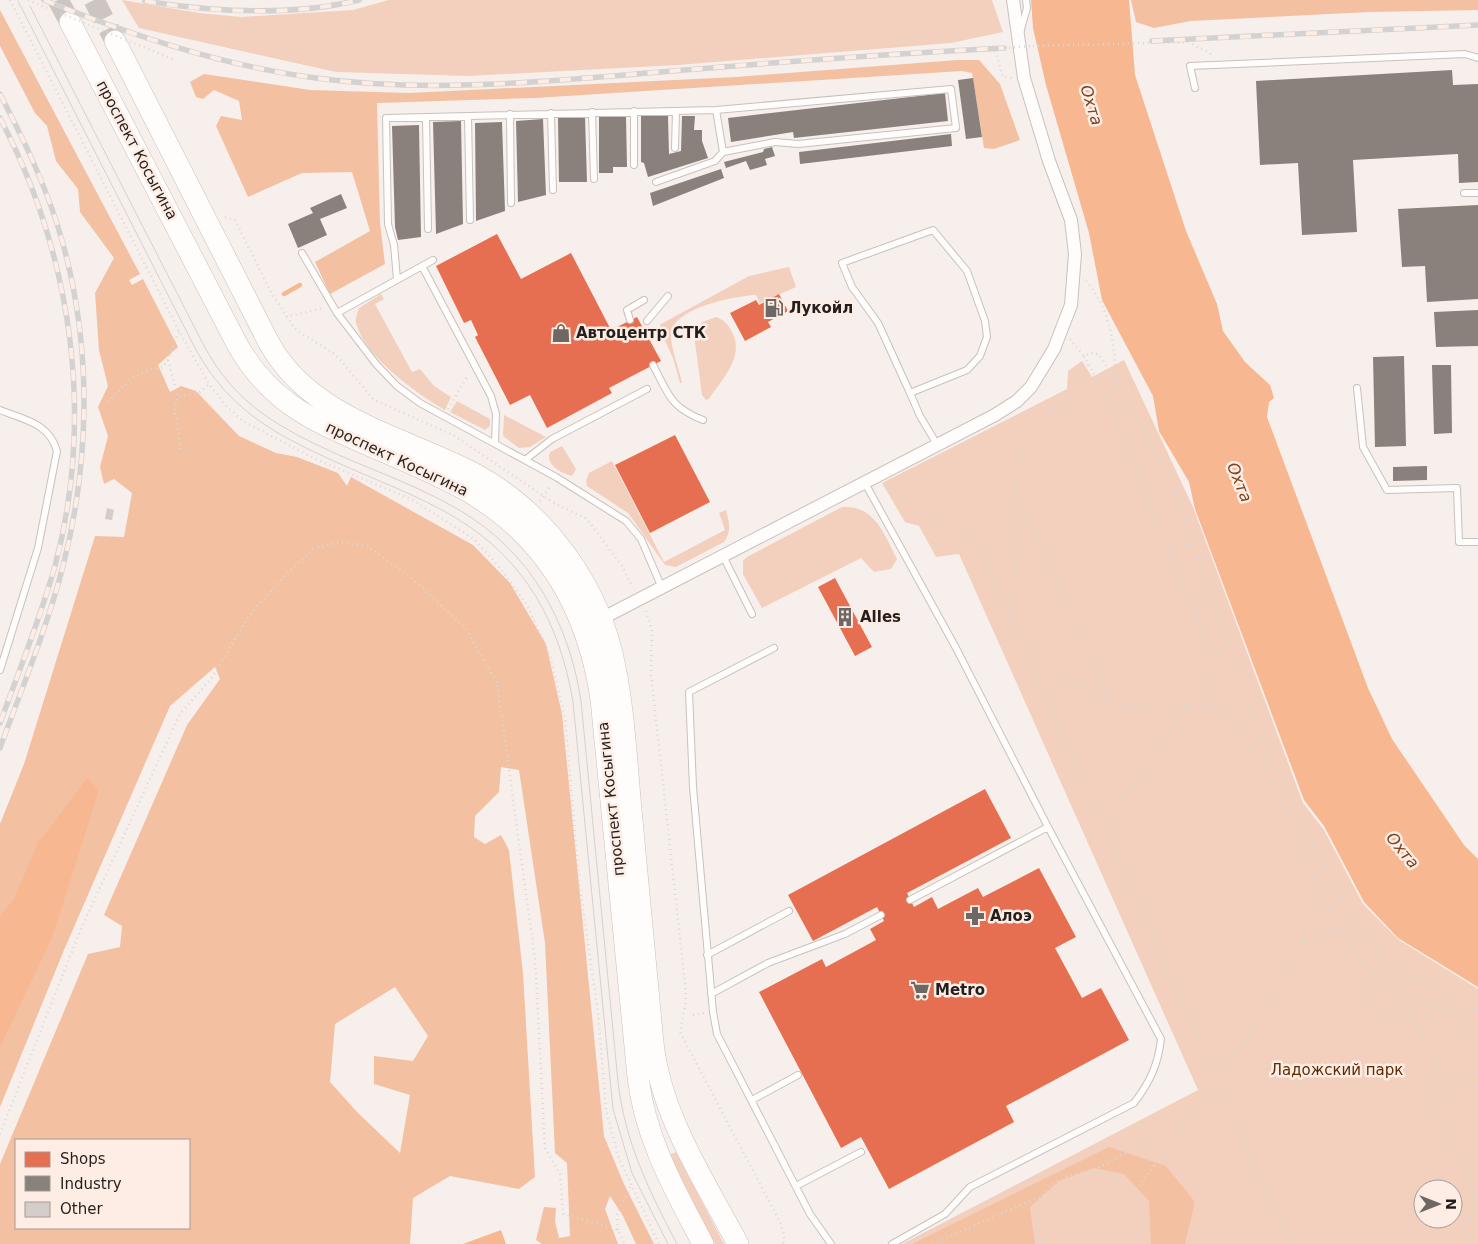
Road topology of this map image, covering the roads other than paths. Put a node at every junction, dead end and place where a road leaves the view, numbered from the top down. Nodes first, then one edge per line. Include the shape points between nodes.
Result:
1 (1013, 0) edge
2 (1026, 0) edge
3 (70, 22) tunnel mouth
4 (1019, 35) junction
5 (115, 41) tunnel mouth
6 (1478, 58) edge
7 (1195, 88) dead end
8 (676, 110) junction
9 (716, 110) junction
10 (634, 111) junction
11 (592, 112) junction
12 (551, 113) junction
13 (510, 114) junction
14 (468, 116) junction
15 (426, 117) junction
16 (675, 148) dead end
17 (723, 152) junction
18 (634, 165) dead end
19 (594, 179) dead end
20 (656, 182) dead end
21 (553, 190) dead end
22 (1464, 193) dead end
23 (1478, 193) edge
24 (511, 204) dead end
25 (470, 220) dead end
26 (428, 229) dead end
27 (302, 253) dead end
28 (433, 260) dead end
29 (422, 266) junction
30 (397, 279) junction
31 (668, 296) dead end
32 (644, 300) dead end
33 (337, 313) junction
34 (630, 320) dead end
35 (647, 321) dead end
36 (653, 365) dead end
37 (1357, 388) dead end
38 (647, 389) dead end
39 (910, 393) junction
40 (0, 410) edge
41 (703, 420) dead end
42 (495, 442) junction
43 (938, 446) junction
44 (525, 460) junction
45 (869, 481) junction
46 (1478, 542) edge
47 (723, 556) junction
48 (662, 588) junction
49 (752, 614) dead end
50 (601, 619) junction
51 (774, 648) dead end
52 (0, 670) edge
53 (1048, 827) junction
54 (910, 900) dead end
55 (789, 911) dead end
56 (881, 915) dead end
57 (708, 955) junction
58 (711, 994) junction
59 (798, 1075) dead end
60 (752, 1100) junction
61 (861, 1152) dead end
62 (796, 1186) junction
63 (703, 1244) edge
64 (738, 1244) edge
65 (831, 1244) edge
66 (892, 1244) edge

1 - 4 street
2 - 4 lane via 1027,8
3 - 63 main road, проспект Косыгина via 237,344 258,377 282,400 309,418 444,479 493,508 534,546 572,600 590,643 601,699 641,1100 657,1155
4 - 43 street via 1028,94 1074,234 1070,305 1061,332 1041,371 1017,401
5 - 50 main road, проспект Косыгина via 269,343 288,372 313,396 332,408 452,462 504,493 543,528 567,557 584,582
6 - 7 lane via 1465,54 1190,66
8 - 9 lane
8 - 10 lane
8 - 16 lane
9 - 17 lane
9 - 17 lane via 951,89 956,128 798,144 775,142
10 - 11 lane
10 - 18 lane
11 - 12 lane
11 - 19 lane
12 - 13 lane
12 - 21 lane
13 - 14 lane
13 - 24 lane
14 - 15 lane
14 - 25 lane
15 - 26 lane
15 - 30 lane via 386,118 388,224 394,245
17 - 20 lane via 715,161
22 - 23 lane
27 - 33 lane
28 - 29 lane
29 - 30 lane
29 - 42 lane via 491,396 496,414
30 - 33 lane
31 - 35 lane
32 - 34 lane via 627,310
33 - 42 lane via 397,386 444,417
36 - 41 lane via 674,404 682,412
37 - 46 lane via 1363,448 1387,490 1457,488 1459,542
38 - 44 lane via 552,439
39 - 39 lane via 878,323 852,288 842,263 933,230 967,271 985,321 987,337 980,356 967,370
39 - 43 lane
40 - 52 lane via 38,425 53,436 57,451 38,548
42 - 44 lane
43 - 45 street
44 - 48 lane via 626,521 641,539
45 - 47 street
45 - 53 lane
47 - 48 street
47 - 49 lane
48 - 50 street
50 - 64 main road, проспект Косыгина via 620,696 658,1074 675,1124
51 - 57 lane via 689,692 693,786
53 - 54 lane
53 - 66 lane via 1161,1039 1159,1059 1149,1083 1134,1103 970,1188 946,1214
55 - 57 lane
56 - 58 lane via 845,934 768,963
57 - 58 lane
58 - 60 lane via 717,1034
59 - 60 lane
60 - 62 lane
61 - 62 lane
62 - 65 lane

